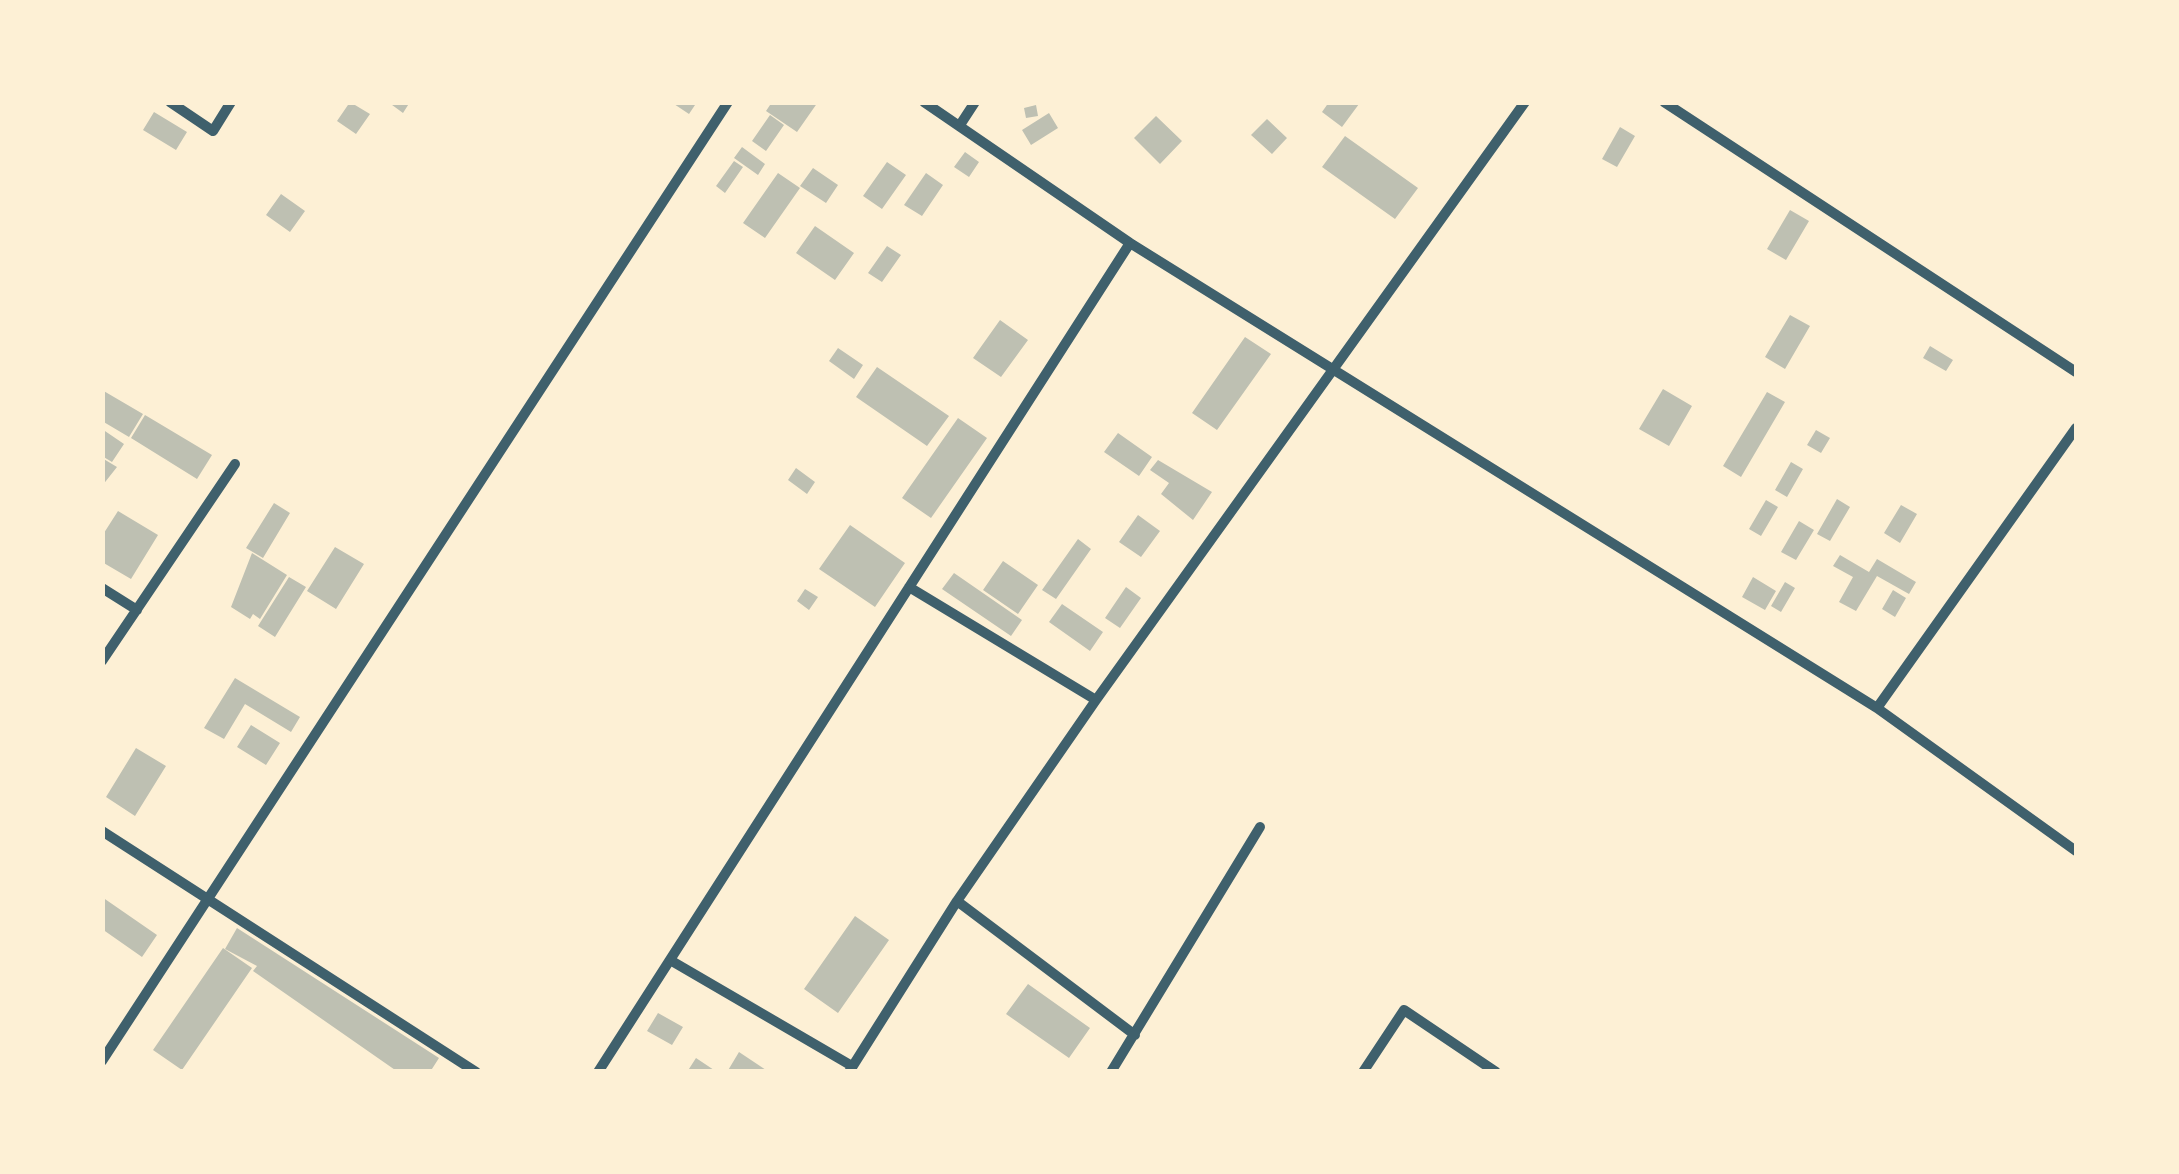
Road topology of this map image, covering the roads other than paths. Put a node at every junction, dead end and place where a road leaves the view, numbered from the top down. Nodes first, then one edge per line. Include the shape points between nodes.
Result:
1 (170, 102) edge
2 (231, 102) edge
3 (728, 102) edge
4 (924, 102) edge
5 (974, 102) edge
6 (1526, 102) edge
7 (1664, 102) edge
8 (960, 125) junction
9 (1130, 242) junction
10 (1332, 365) junction
11 (2076, 372) edge
12 (2076, 428) edge
13 (235, 464) dead end
14 (909, 587) junction
15 (102, 588) edge
16 (137, 610) junction
17 (102, 660) edge
18 (1096, 700) junction
19 (1877, 708) junction
20 (1260, 826) dead end
21 (102, 831) edge
22 (2076, 852) edge
23 (208, 898) junction
24 (957, 901) junction
25 (670, 960) junction
26 (1135, 1035) junction
27 (102, 1061) edge
28 (851, 1069) edge
29 (476, 1072) edge
30 (598, 1072) edge
31 (1111, 1072) edge
32 (1363, 1072) edge
33 (1496, 1072) edge

1 - 2 street via 212,131
3 - 23 street
4 - 8 street
5 - 8 street
6 - 10 street
7 - 11 street
8 - 9 street
9 - 10 street
9 - 14 street
10 - 18 street
10 - 19 street
12 - 19 street
13 - 16 street
14 - 18 street
14 - 25 street
15 - 16 street
16 - 17 street
18 - 24 street
19 - 22 street
20 - 26 street
21 - 23 street
23 - 27 street
23 - 29 street
24 - 26 street
24 - 28 street
25 - 28 street
25 - 30 street
26 - 31 street
32 - 33 street via 1404,1010

